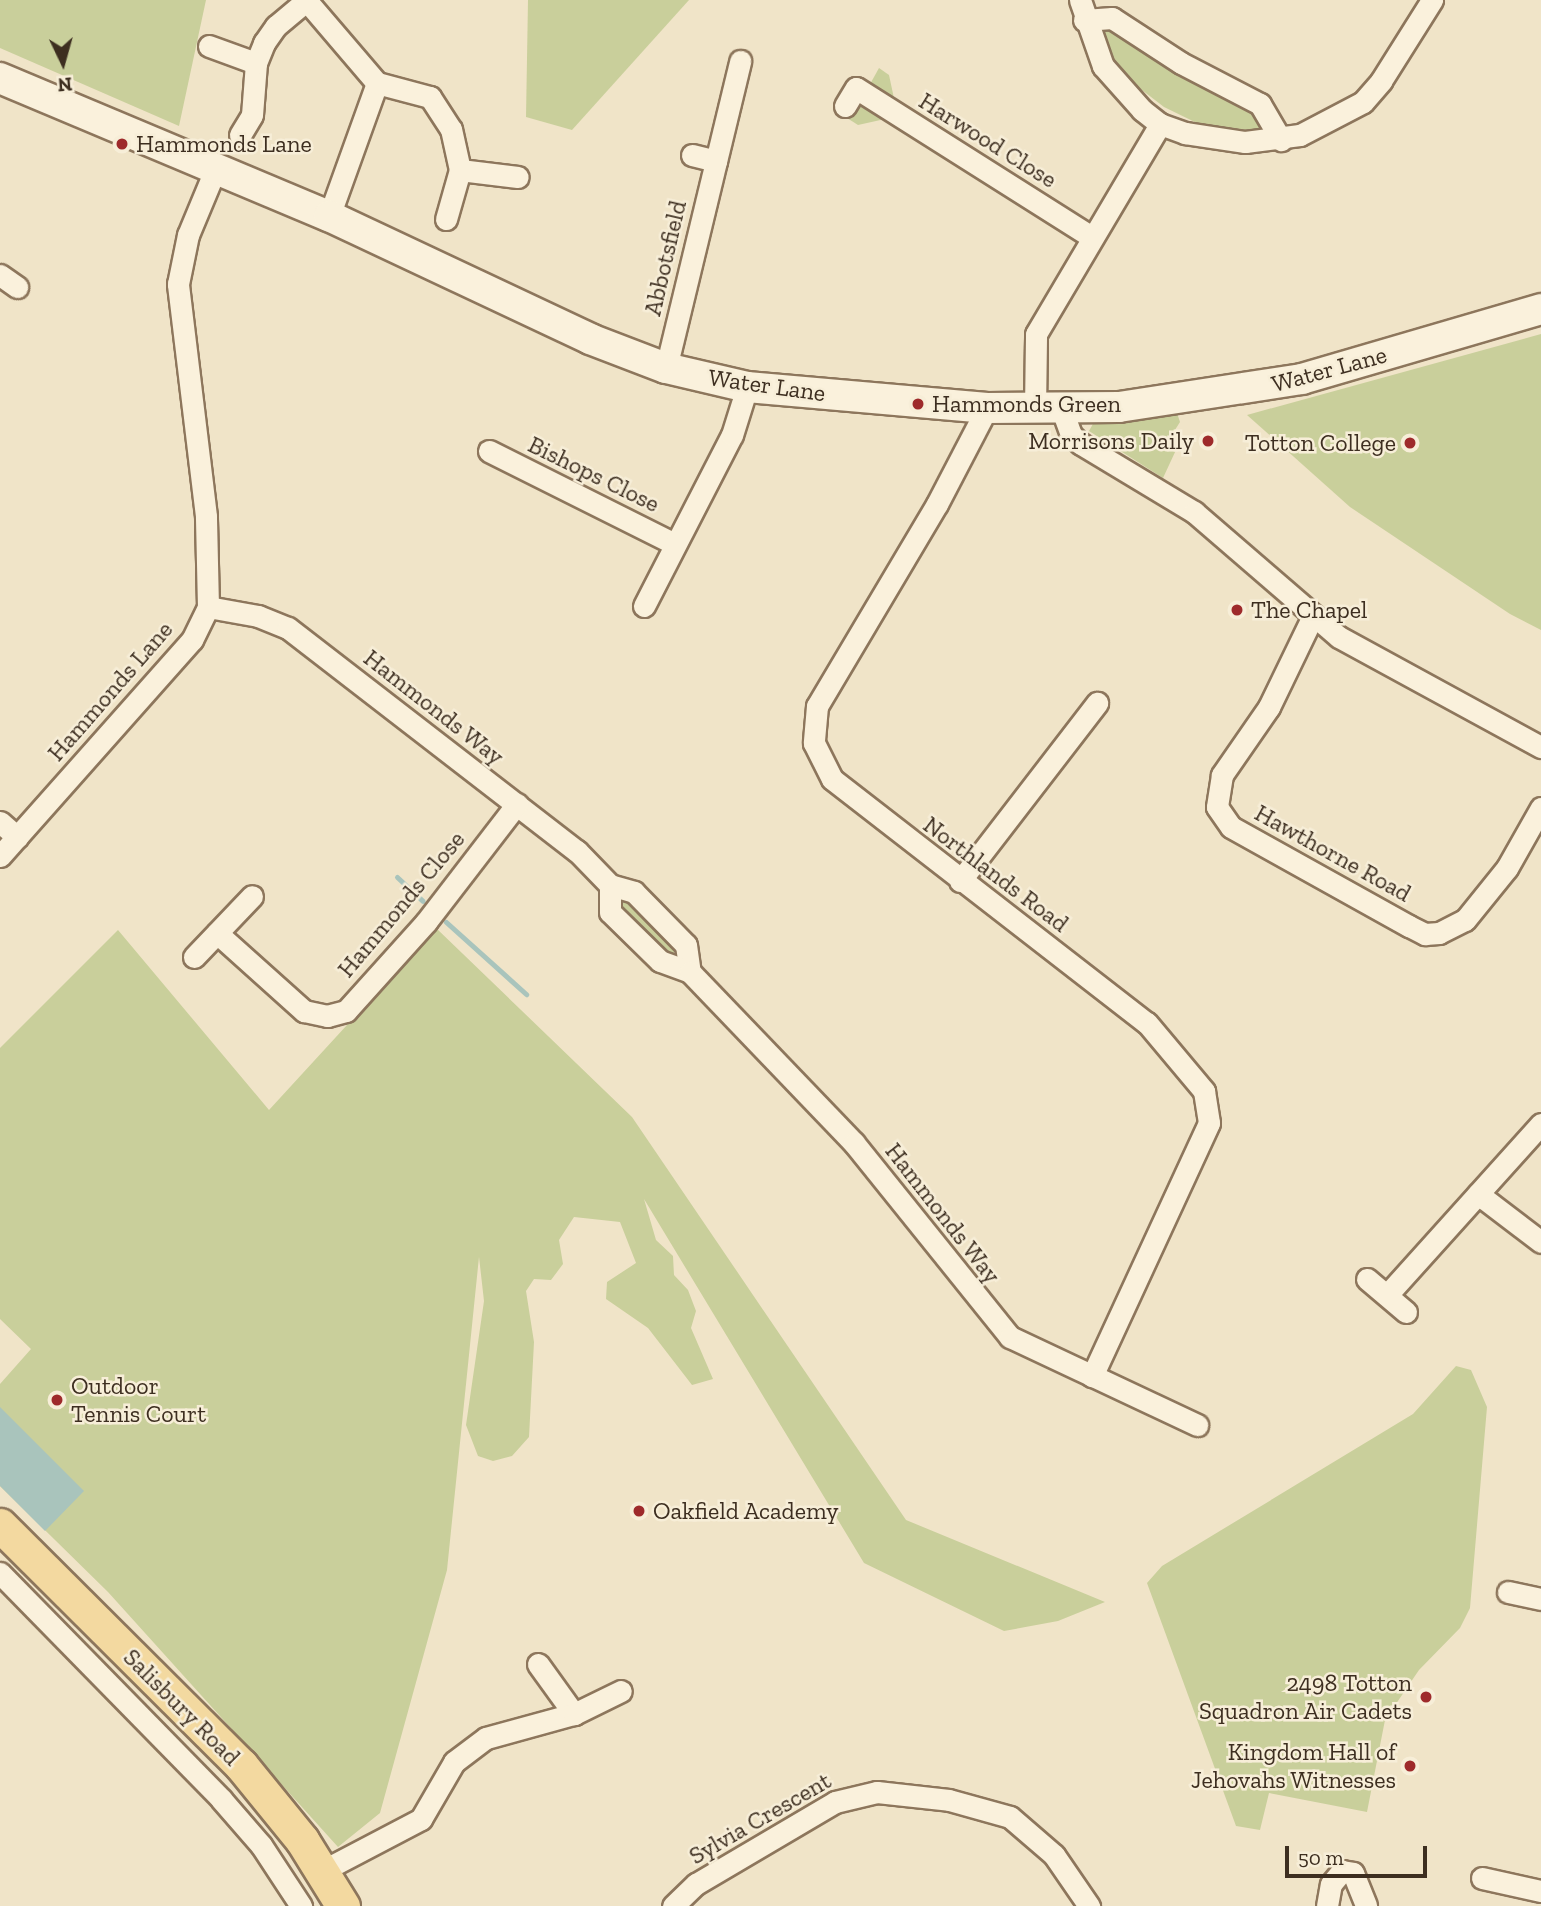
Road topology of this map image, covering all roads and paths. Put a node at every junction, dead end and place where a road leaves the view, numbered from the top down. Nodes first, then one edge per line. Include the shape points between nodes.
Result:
1 (306, 1) edge
2 (1427, 7) edge
3 (1082, 10) edge
4 (209, 47) dead end
5 (740, 61) dead end
6 (256, 63) junction
7 (0, 78) edge
8 (377, 83) junction
9 (856, 88) dead end
10 (1160, 124) junction
11 (240, 135) dead end
12 (1281, 140) junction
13 (692, 155) dead end
14 (716, 161) junction
15 (215, 170) junction
16 (460, 170) junction
17 (518, 177) dead end
18 (329, 215) junction
19 (446, 219) dead end
20 (1092, 237) junction
21 (1541, 309) edge
22 (666, 368) junction
23 (747, 387) junction
24 (987, 408) junction
25 (1048, 409) junction
26 (489, 451) dead end
27 (675, 544) junction
28 (643, 606) dead end
29 (208, 607) junction
30 (1312, 618) junction
31 (1097, 703) dead end
32 (1541, 747) edge
33 (517, 804) junction
34 (1541, 808) edge
35 (0, 822) edge
36 (17, 837) junction
37 (0, 856) edge
38 (960, 881) junction
39 (610, 885) junction
40 (252, 896) dead end
41 (217, 933) junction
42 (194, 957) dead end
43 (690, 972) junction
44 (1541, 1124) edge
45 (1479, 1194) junction
46 (1541, 1242) edge
47 (1367, 1279) dead end
48 (1387, 1295) junction
49 (1406, 1312) dead end
50 (1092, 1376) junction
51 (1197, 1425) dead end
52 (0, 1525) edge
53 (0, 1573) edge
54 (1508, 1592) dead end
55 (1541, 1599) edge
56 (538, 1664) dead end
57 (621, 1691) dead end
58 (573, 1714) junction
59 (322, 1871) junction
60 (1482, 1878) dead end
61 (1541, 1891) edge
62 (301, 1906) edge
63 (343, 1906) edge
64 (673, 1906) edge
65 (1089, 1906) edge
66 (1327, 1906) edge
67 (1366, 1906) edge

1 - 6 street via 275,26
1 - 8 street
2 - 12 street via 1363,102 1319,127
3 - 10 street via 1103,66
3 - 12 street via 1112,18 1181,63 1260,104
4 - 6 street
5 - 14 street, Abbotsfield
6 - 11 street via 252,115
7 - 15 street, Water Lane
8 - 16 street via 430,97 452,129
8 - 18 street
9 - 20 street, Harwood Close
10 - 12 street via 1216,139
10 - 20 street
13 - 14 street
14 - 22 street, Abbotsfield
15 - 18 street, Water Lane
15 - 29 street, Hammonds Lane via 188,235 178,284 206,516
16 - 17 street
16 - 19 street
18 - 22 street, Water Lane via 590,339
20 - 25 street via 1035,334
21 - 25 street, Water Lane via 1301,379 1196,398
22 - 23 street, Water Lane
23 - 24 street, Water Lane
23 - 27 street, Bishops Close via 732,435
24 - 25 street, Water Lane
24 - 38 street, Northlands Road via 937,504 817,706 813,726 819,762 832,779
25 - 30 street via 1081,444 1194,512
26 - 27 street, Bishops Close
27 - 28 street, Bishops Close
29 - 33 street, Hammonds Way via 258,616 288,628
29 - 36 street, Hammonds Lane via 192,640
30 - 32 street
30 - 34 street, Hawthorne Road via 1269,707 1222,775 1217,807 1231,827 1409,926 1439,933 1465,920 1507,868
31 - 38 street
33 - 39 street, Hammonds Way via 577,851
33 - 41 street, Hammonds Close via 426,922 346,1011 327,1016 304,1011
35 - 36 street
36 - 37 street, Hammonds Lane
38 - 50 street, Northlands Road via 1147,1023 1204,1091 1210,1106 1209,1123
39 - 43 street, Hammonds Way via 627,887 686,945
39 - 43 street, Hammonds Way via 610,912 660,961
40 - 41 street
41 - 42 street
43 - 50 street, Hammonds Way via 855,1143 998,1326 1024,1346
44 - 45 street
45 - 46 street
45 - 48 street
47 - 48 street
48 - 49 street
50 - 51 street, Hammonds Way
52 - 59 main road, Salisbury Road via 241,1765
53 - 62 street, Salisbury Road via 221,1799 261,1844
54 - 55 street
56 - 58 street
57 - 58 street
58 - 59 street via 486,1738 454,1762 421,1819
59 - 63 main road, Salisbury Road
60 - 61 street
64 - 65 street, Sylvia Crescent via 696,1884 835,1802 877,1792 948,1800 1010,1817 1054,1855
66 - 67 street via 1334,1876 1342,1871 1353,1872

